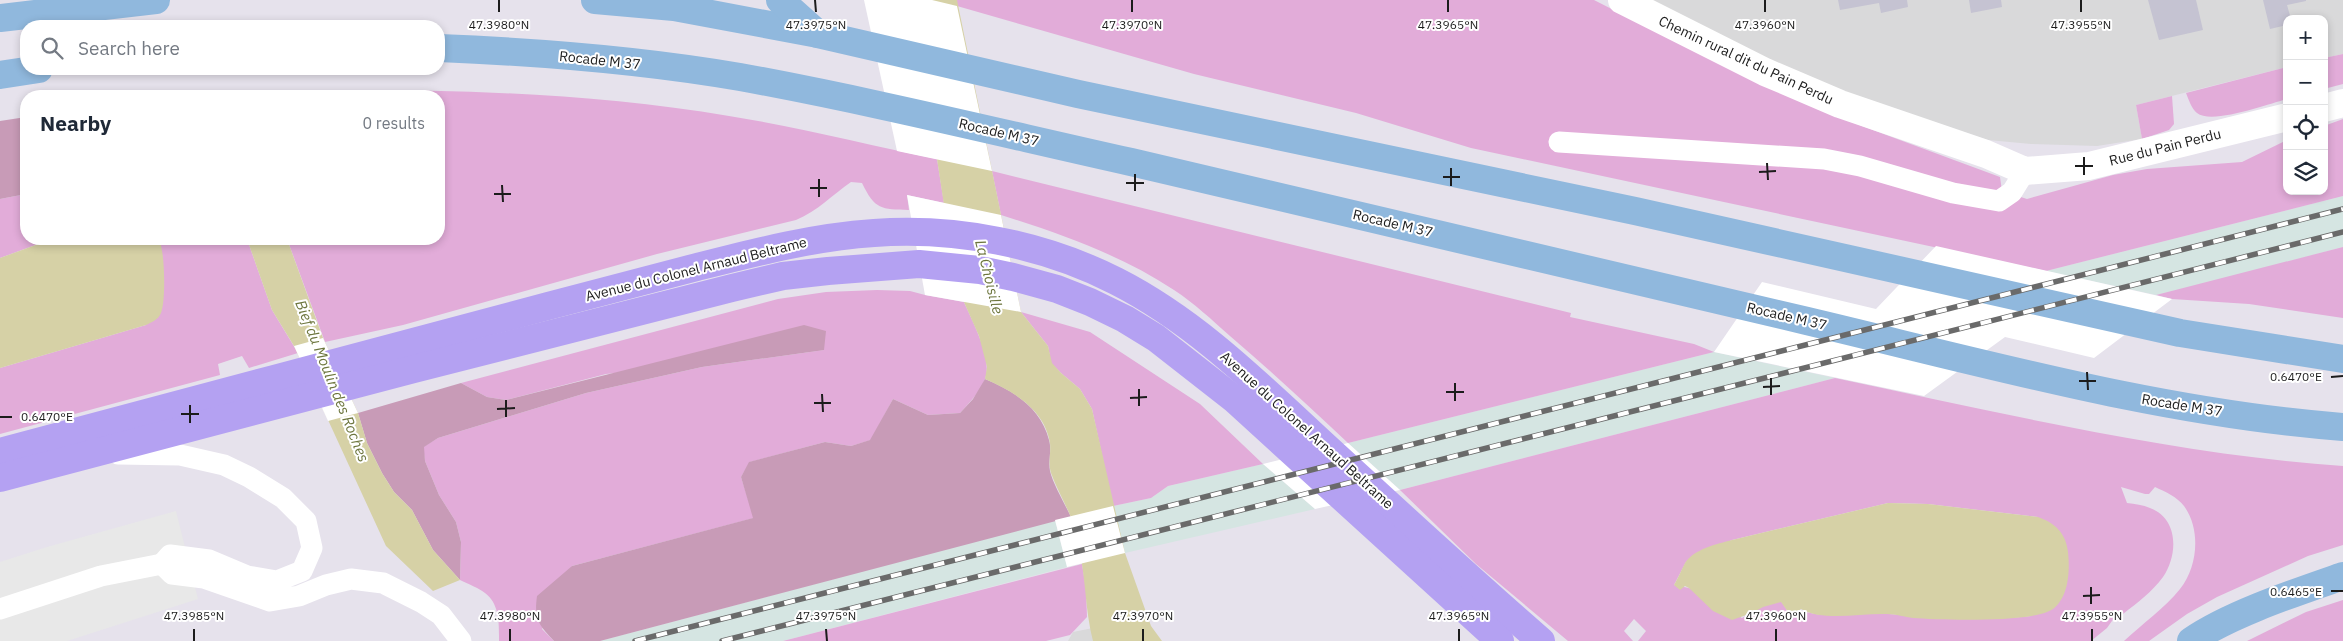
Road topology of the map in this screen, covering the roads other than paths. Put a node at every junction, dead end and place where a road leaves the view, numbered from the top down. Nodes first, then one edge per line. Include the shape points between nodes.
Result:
1 (156, 0) edge
2 (595, 0) edge
3 (780, 0) edge
4 (1622, 0) edge
5 (0, 18) edge
6 (818, 34) junction
7 (445, 48) edge
8 (20, 72) edge
9 (0, 75) edge
10 (2343, 103) edge
11 (2328, 107) edge
12 (2283, 118) edge
13 (1560, 142) dead end
14 (1986, 154) joint
15 (2025, 171) junction
16 (2343, 359) edge
17 (340, 375) junction
18 (311, 383) junction
19 (2343, 427) edge
20 (0, 452) edge
21 (93, 454) junction
22 (0, 478) edge
23 (162, 564) junction
24 (2343, 576) edge
25 (0, 609) edge
26 (460, 641) edge
27 (1500, 641) edge
28 (1540, 641) edge
29 (2191, 641) edge

1 - 5 highway
2 - 6 highway via 674,7
3 - 6 highway
4 - 14 street, Chemin rural dit du Pain Perdu via 1764,72 1840,104
6 - 16 highway via 1078,94 1635,211 2180,333
7 - 19 highway, Rocade M 37 via 660,66 736,77 888,107 1318,205 2110,393 2297,423
8 - 9 highway
10 - 11 street
12 - 15 street, Rue du Pain Perdu via 2089,166
13 - 15 lane via 1824,159 1953,193 1999,201 2012,192
14 - 15 street, Rue du Pain Perdu
17 - 18 main road, Avenue du Colonel Arnaud Beltrame
17 - 27 main road, Avenue du Colonel Arnaud Beltrame via 783,276 877,265 919,264 1013,277 1090,302 1156,338 1234,399
17 - 28 main road, Avenue du Colonel Arnaud Beltrame via 800,242 913,232 1006,243 1095,271 1178,318 1260,385
18 - 20 main road, Avenue du Colonel Arnaud Beltrame
18 - 21 main road, Avenue du Colonel Arnaud Beltrame
21 - 22 main road, Avenue du Colonel Arnaud Beltrame
21 - 23 lane via 180,455 224,465 249,476 283,498 306,521 312,548 302,571 277,581 247,576 209,560 170,555
23 - 25 lane via 101,576
23 - 26 lane via 172,574 204,578 270,601 299,596 351,579 383,583 441,615
24 - 29 highway via 2248,612

